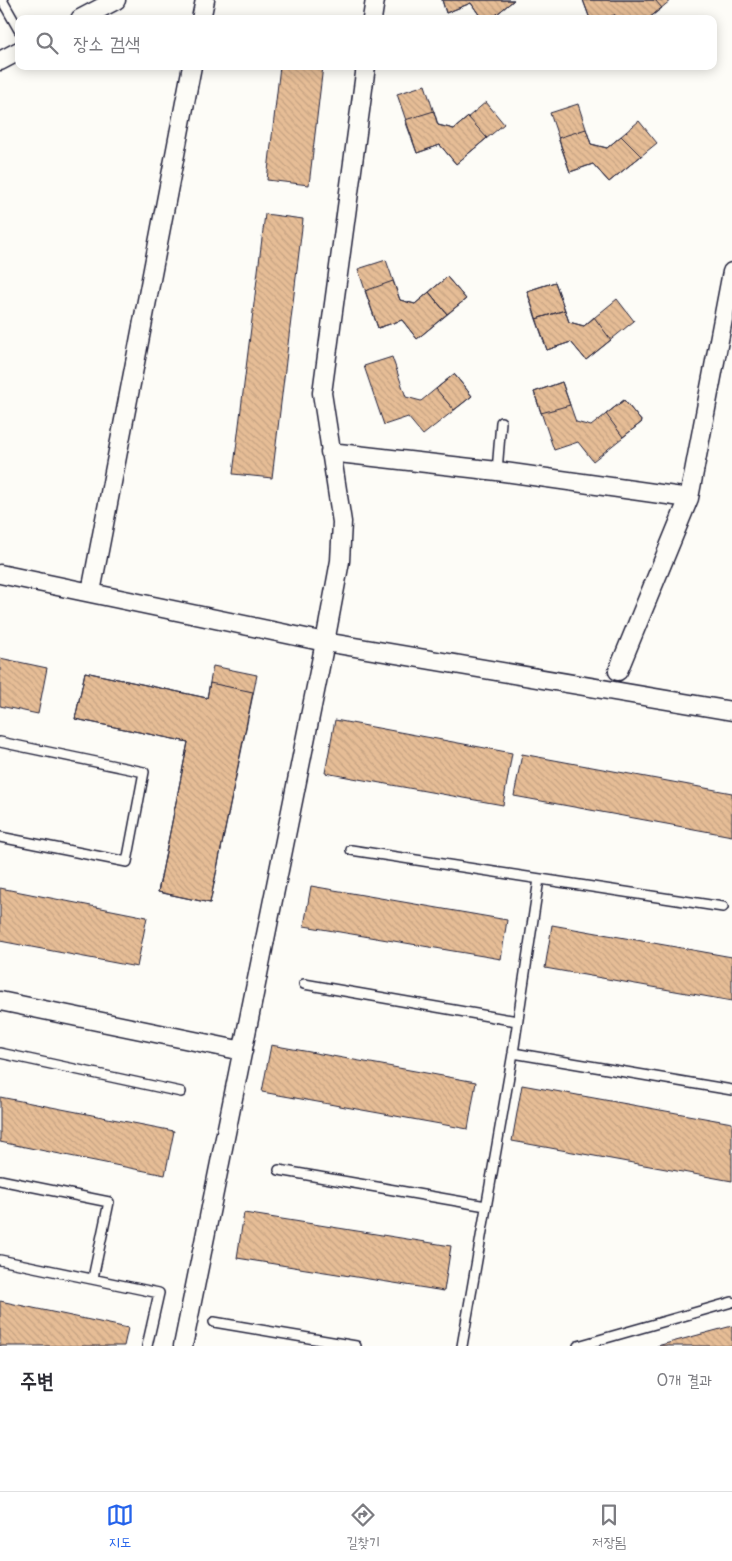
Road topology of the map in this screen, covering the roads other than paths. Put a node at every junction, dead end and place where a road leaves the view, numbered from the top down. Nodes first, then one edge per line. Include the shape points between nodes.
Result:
1 (2, 0) edge
2 (116, 0) edge
3 (205, 0) edge
4 (375, 0) edge
5 (88, 15) edge
6 (202, 15) edge
7 (373, 15) edge
8 (15, 23) edge
9 (15, 53) edge
10 (0, 61) edge
11 (191, 70) edge
12 (365, 70) edge
13 (732, 272) edge
14 (501, 422) dead end
15 (330, 452) junction
16 (496, 472) junction
17 (689, 498) junction
18 (0, 574) edge
19 (91, 592) junction
20 (325, 642) junction
21 (618, 671) dead end
22 (732, 711) edge
23 (0, 742) edge
24 (0, 837) edge
25 (352, 850) dead end
26 (538, 879) junction
27 (723, 907) dead end
28 (304, 984) dead end
29 (0, 1002) edge
30 (517, 1021) junction
31 (243, 1051) junction
32 (0, 1053) edge
33 (513, 1053) junction
34 (732, 1090) edge
35 (181, 1092) dead end
36 (279, 1170) dead end
37 (0, 1180) edge
38 (486, 1206) junction
39 (0, 1260) edge
40 (93, 1278) junction
41 (732, 1302) edge
42 (214, 1322) dead end
43 (147, 1346) edge
44 (182, 1346) edge
45 (356, 1346) edge
46 (462, 1346) edge
47 (578, 1346) edge

1 - 8 lane
2 - 5 street
3 - 6 street
4 - 7 street
9 - 10 street
11 - 19 street
12 - 15 street via 322,393
13 - 17 street
14 - 16 lane
15 - 16 street
15 - 20 street via 342,522 340,561
16 - 17 street
17 - 21 street
18 - 19 street
19 - 20 street
20 - 22 street
20 - 31 street
23 - 24 lane via 144,772 127,862
25 - 26 lane
26 - 27 lane
26 - 30 lane
28 - 30 lane
29 - 31 street
30 - 33 lane
31 - 44 street
32 - 35 lane
33 - 34 lane
33 - 38 lane
36 - 38 lane
37 - 40 lane via 108,1202
38 - 46 lane
39 - 40 lane
40 - 43 lane via 159,1293
41 - 47 lane
42 - 45 lane

